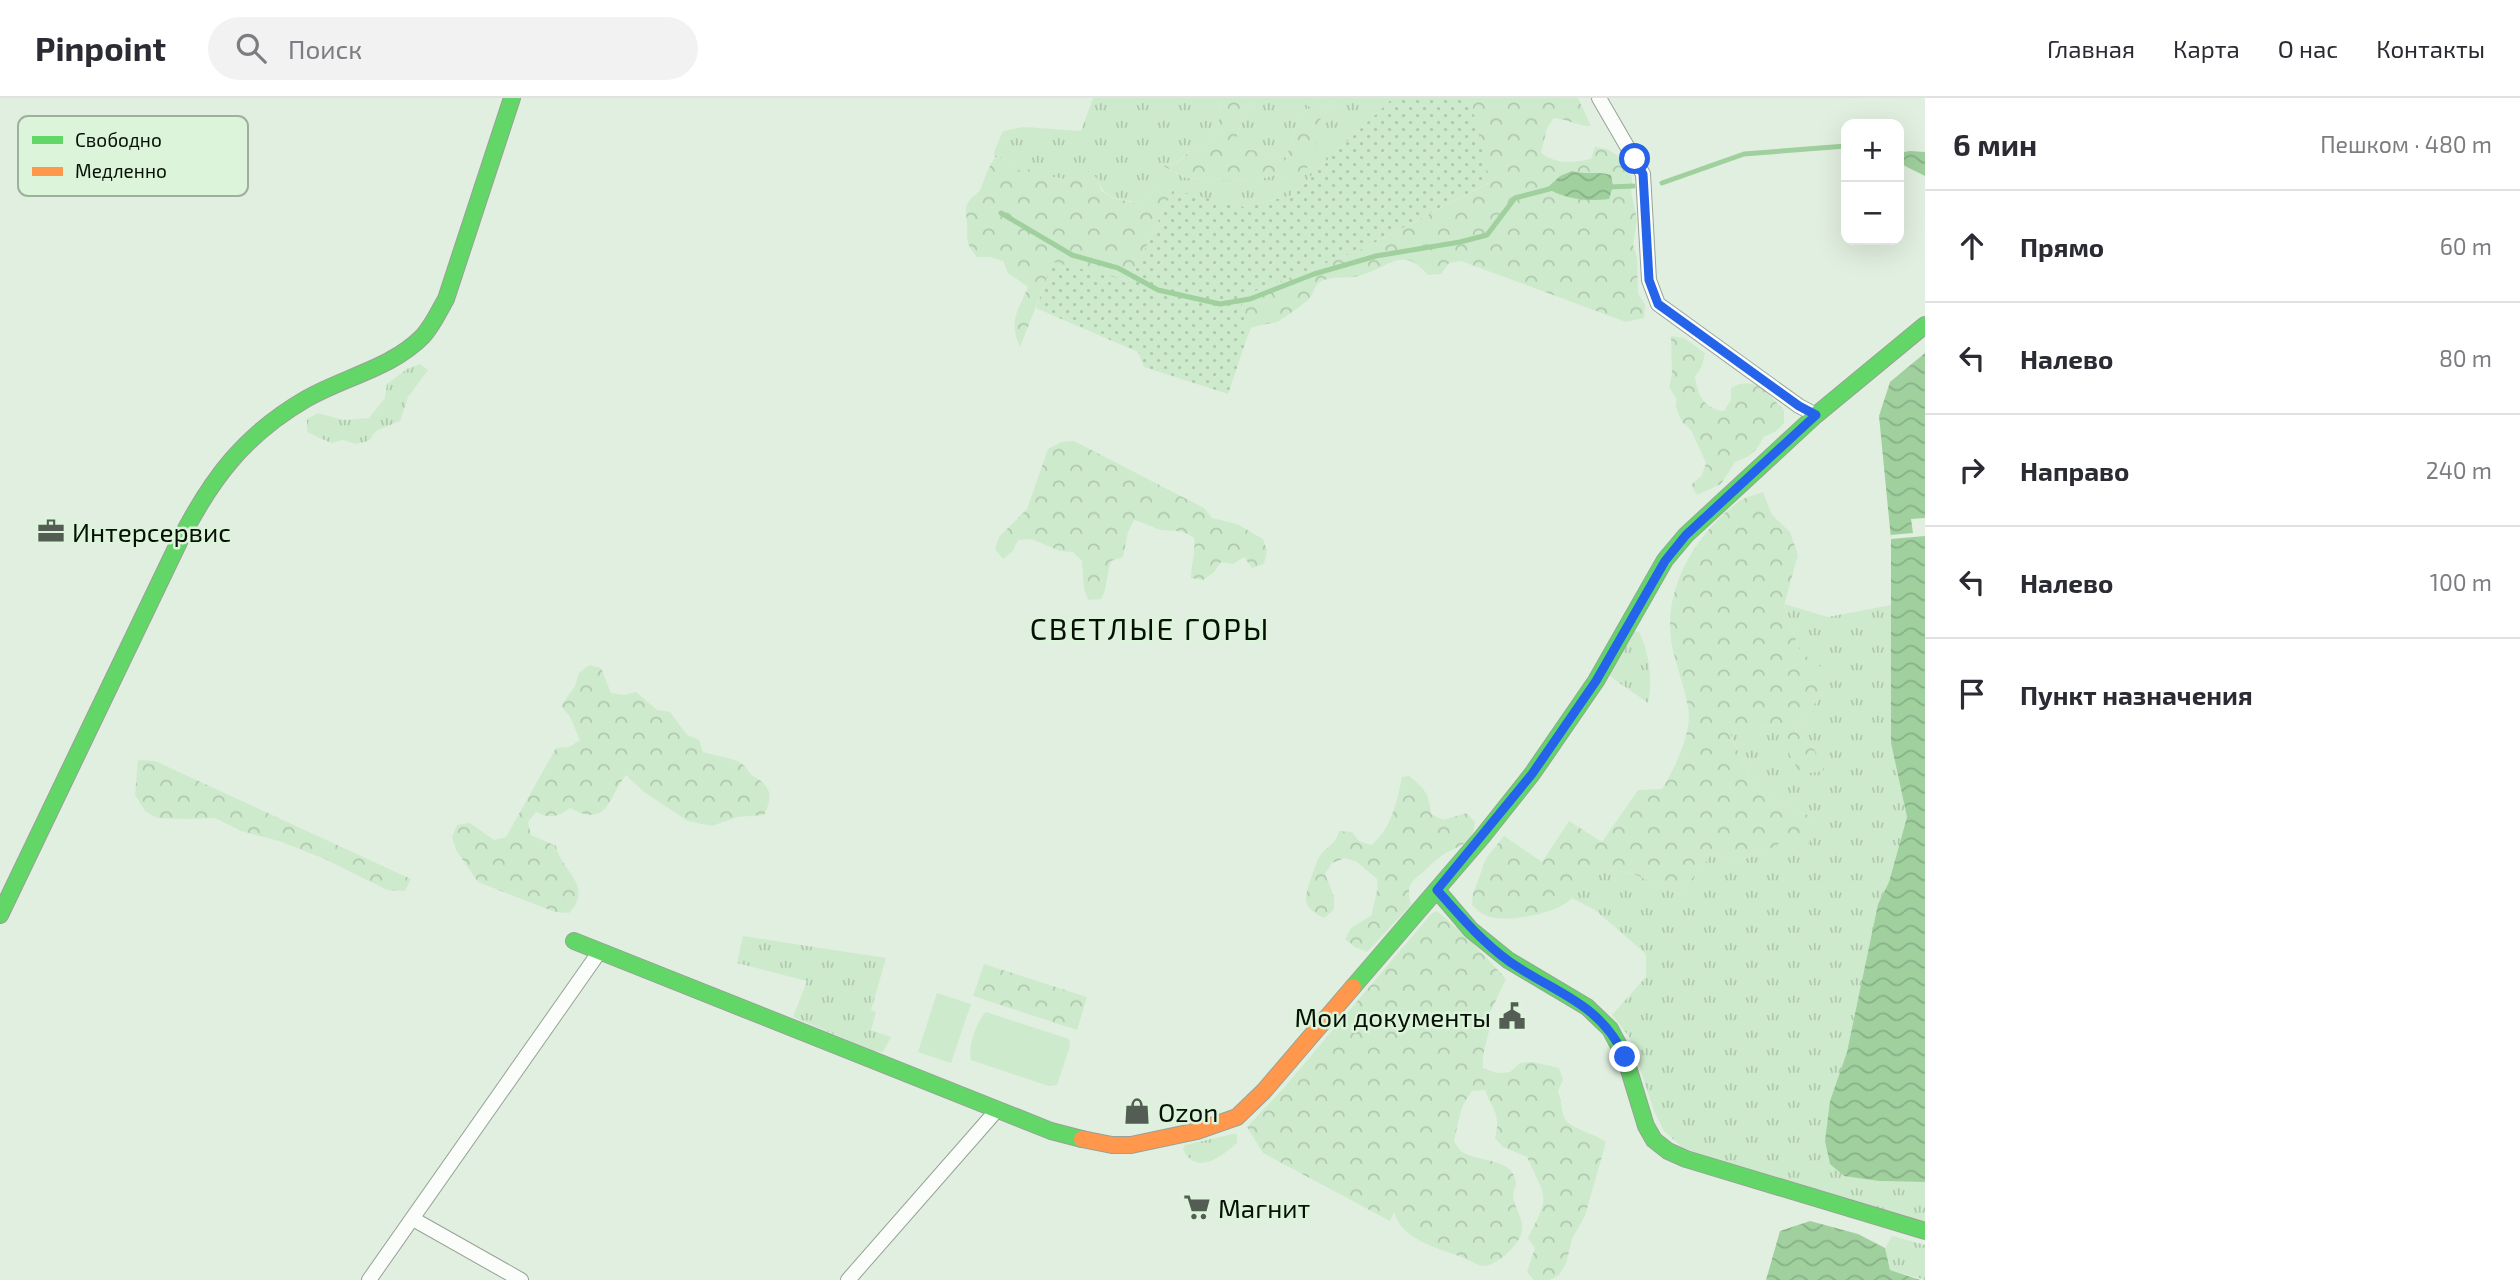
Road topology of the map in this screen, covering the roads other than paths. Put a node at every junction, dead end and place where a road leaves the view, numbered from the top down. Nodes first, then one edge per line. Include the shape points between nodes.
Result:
1 (512, 98) edge
2 (1599, 98) edge
3 (1925, 325) edge
4 (1816, 415) junction
5 (1437, 890) junction
6 (0, 915) edge
7 (574, 941) dead end
8 (600, 951) junction
9 (997, 1111) junction
10 (413, 1219) junction
11 (1925, 1231) edge
12 (369, 1280) edge
13 (521, 1280) edge
14 (848, 1280) edge

1 - 6 street via 446,299 433,322 411,347 324,389 272,423 237,451 214,481 98,705
2 - 4 street via 1643,174 1649,280 1658,304
3 - 4 street
4 - 5 street via 1672,552 1596,681 1532,774
5 - 9 street via 1264,1091 1235,1118 1120,1146 1051,1131
5 - 11 street via 1471,930 1508,960 1587,1007 1610,1029 1625,1057 1646,1126 1668,1151
7 - 8 street
8 - 9 street
8 - 10 street
9 - 14 street
10 - 12 street
10 - 13 street

